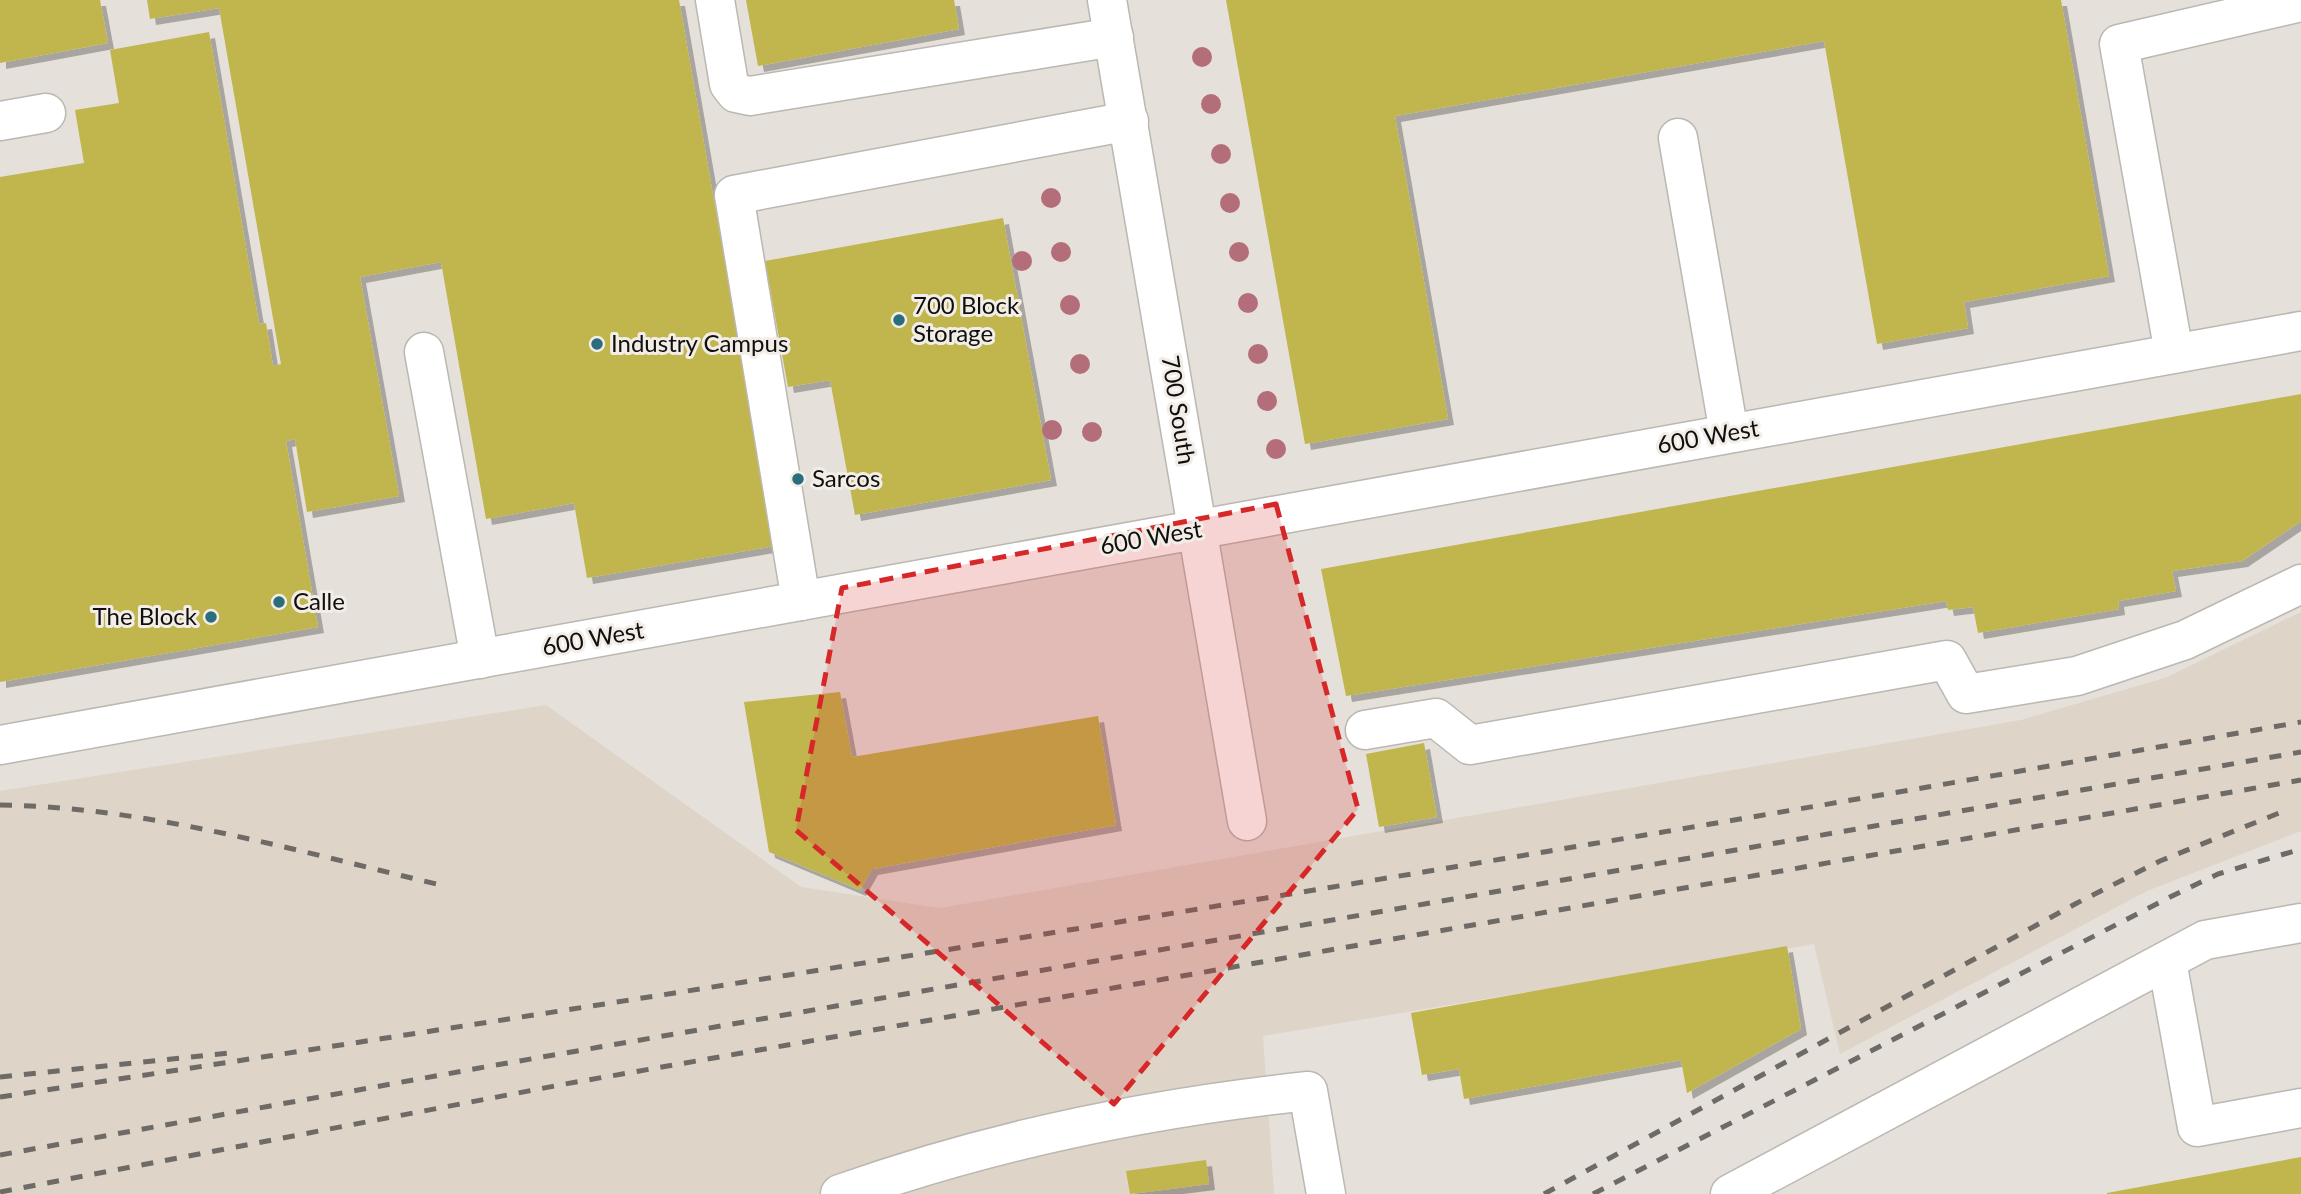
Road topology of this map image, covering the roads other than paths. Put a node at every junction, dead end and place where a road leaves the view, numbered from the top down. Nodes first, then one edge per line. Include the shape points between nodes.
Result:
1 (715, 0) edge
2 (1107, 0) edge
3 (2301, 2) edge
4 (1114, 37) junction
5 (46, 113) dead end
6 (0, 121) edge
7 (1129, 121) junction
8 (1678, 138) dead end
9 (2301, 331) edge
10 (424, 352) dead end
11 (2174, 354) junction
12 (1729, 433) junction
13 (1198, 530) junction
14 (2301, 584) edge
15 (801, 601) junction
16 (480, 659) junction
17 (1365, 730) dead end
18 (0, 746) edge
19 (1247, 821) dead end
20 (2301, 923) edge
21 (2167, 961) junction
22 (2301, 1108) edge
23 (840, 1194) edge
24 (1326, 1194) edge
25 (1730, 1194) edge

1 - 4 street via 729,84 736,93 750,96
2 - 4 street, 700 South
3 - 11 street via 2119,44
4 - 7 street, 700 South
5 - 6 street
7 - 13 street, 700 South
7 - 15 street via 734,195
8 - 12 street
9 - 11 street, 600 West
10 - 16 street
11 - 12 street, 600 West
12 - 13 street, 600 West
13 - 15 street, 600 West
13 - 19 street, 700 South
14 - 17 street via 2185,640 2077,676 1966,694 1947,660 1470,745 1436,718
15 - 16 street, 600 West
16 - 18 street, 600 West
20 - 21 street via 2205,940
21 - 22 street via 2197,1127
21 - 25 street
23 - 24 street via 973,1153 1119,1117 1308,1091

